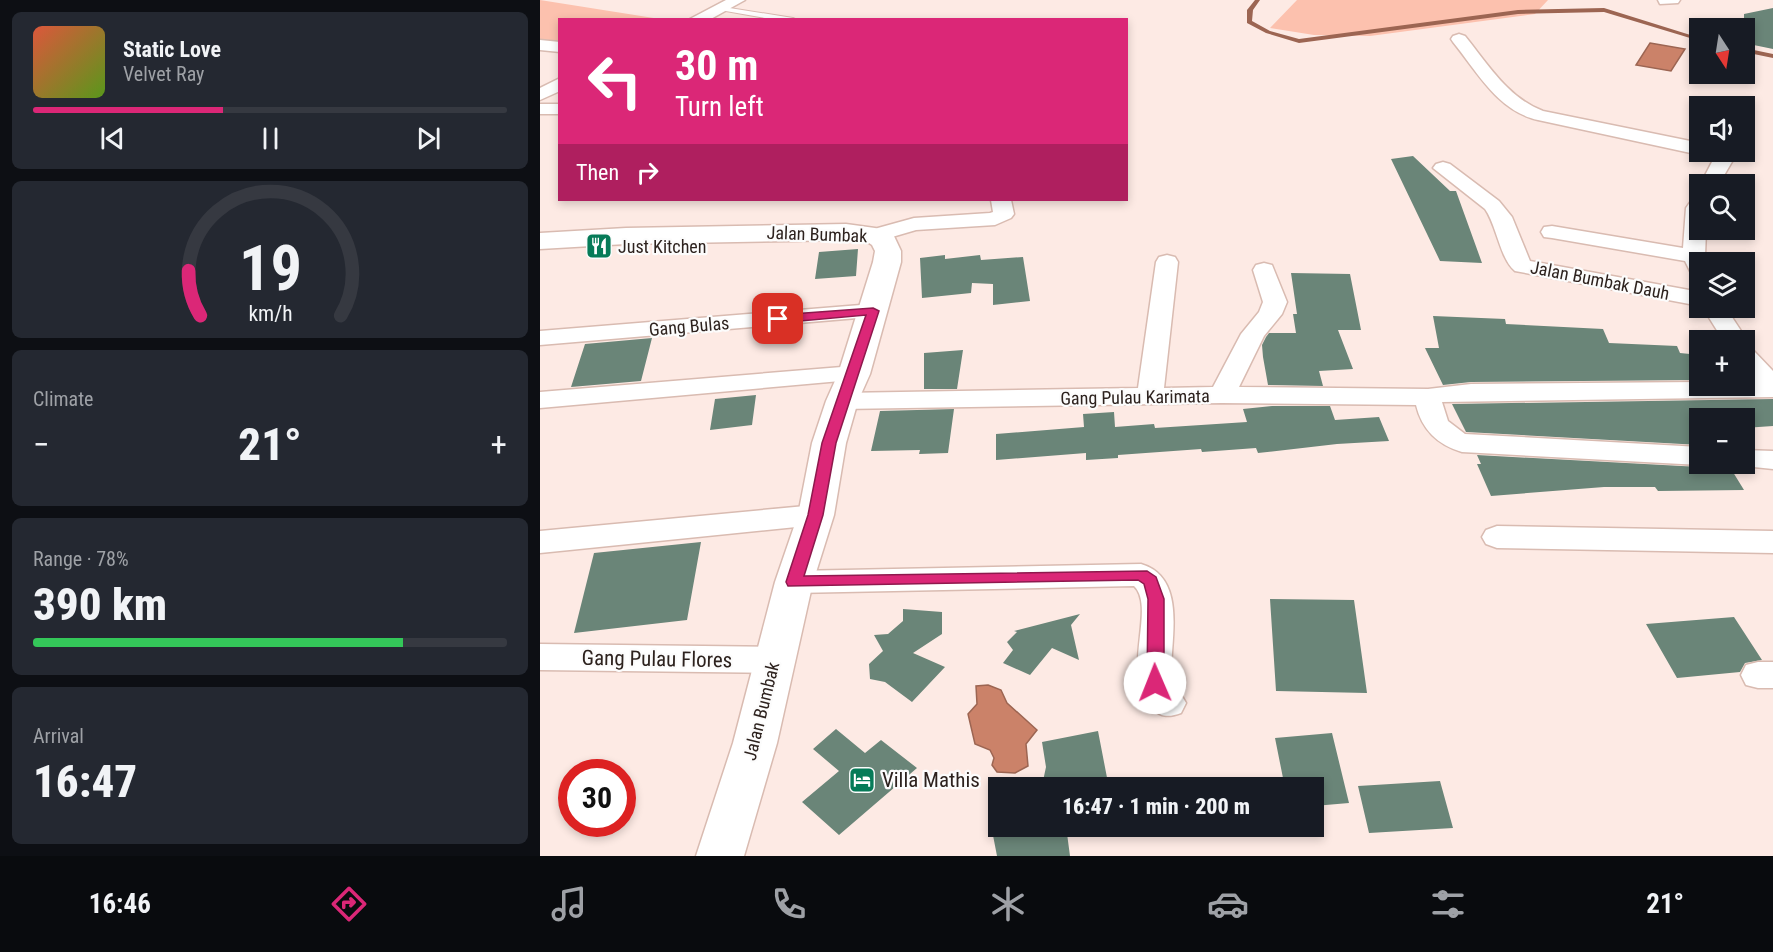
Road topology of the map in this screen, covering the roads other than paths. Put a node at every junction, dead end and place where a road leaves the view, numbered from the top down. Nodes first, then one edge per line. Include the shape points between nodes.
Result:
1 (738, 0) edge
2 (720, 8) junction
3 (699, 18) edge
4 (781, 18) edge
5 (1460, 39) dead end
6 (540, 45) edge
7 (558, 47) edge
8 (558, 84) edge
9 (540, 95) edge
10 (540, 109) edge
11 (558, 109) edge
12 (1689, 147) edge
13 (1443, 168) dead end
14 (1001, 201) edge
15 (1552, 232) dead end
16 (875, 236) junction
17 (540, 241) edge
18 (1689, 261) edge
19 (1167, 262) dead end
20 (1264, 270) dead end
21 (1689, 297) edge
22 (873, 311) junction
23 (540, 338) edge
24 (1773, 352) edge
25 (1755, 353) edge
26 (1755, 367) edge
27 (848, 388) junction
28 (1773, 388) edge
29 (1222, 395) junction
30 (1150, 396) junction
31 (1429, 397) junction
32 (540, 400) edge
33 (1689, 455) edge
34 (1755, 459) edge
35 (1773, 460) edge
36 (816, 515) junction
37 (1497, 537) dead end
38 (540, 542) edge
39 (1773, 542) edge
40 (794, 582) junction
41 (540, 657) edge
42 (774, 660) junction
43 (1169, 703) dead end
44 (720, 856) edge

1 - 2 street
2 - 3 street
2 - 4 lane
5 - 12 street via 1510,101 1521,109
6 - 7 street
8 - 9 street
10 - 11 street
13 - 21 street, Jalan Bumbak Dauh via 1492,205 1523,266
14 - 16 street via 1004,213 994,219 914,224
15 - 18 street
16 - 17 street, Jalan Bumbak via 778,231
16 - 22 street, Jalan Bumbak via 884,240 888,251
19 - 30 street
20 - 29 street via 1275,302 1253,334
22 - 23 street, Gang Bulas
22 - 27 street, Jalan Bumbak
24 - 25 street
26 - 28 street
27 - 30 street, Gang Pulau Karimata
27 - 32 street, Gang Pulau Karimata
27 - 36 street, Jalan Bumbak via 829,443
28 - 31 street, Gang Pulau Karimata via 1471,392
29 - 30 street, Gang Pulau Karimata
29 - 31 street, Gang Pulau Karimata
31 - 33 street via 1429,407 1442,432 1462,443
34 - 35 street
36 - 38 street
36 - 40 street, Jalan Bumbak
37 - 39 street
40 - 42 street, Jalan Bumbak
40 - 43 street via 1141,575 1154,587 1154,673 1157,688
41 - 42 street, Gang Pulau Flores
42 - 44 street, Jalan Bumbak via 755,743

